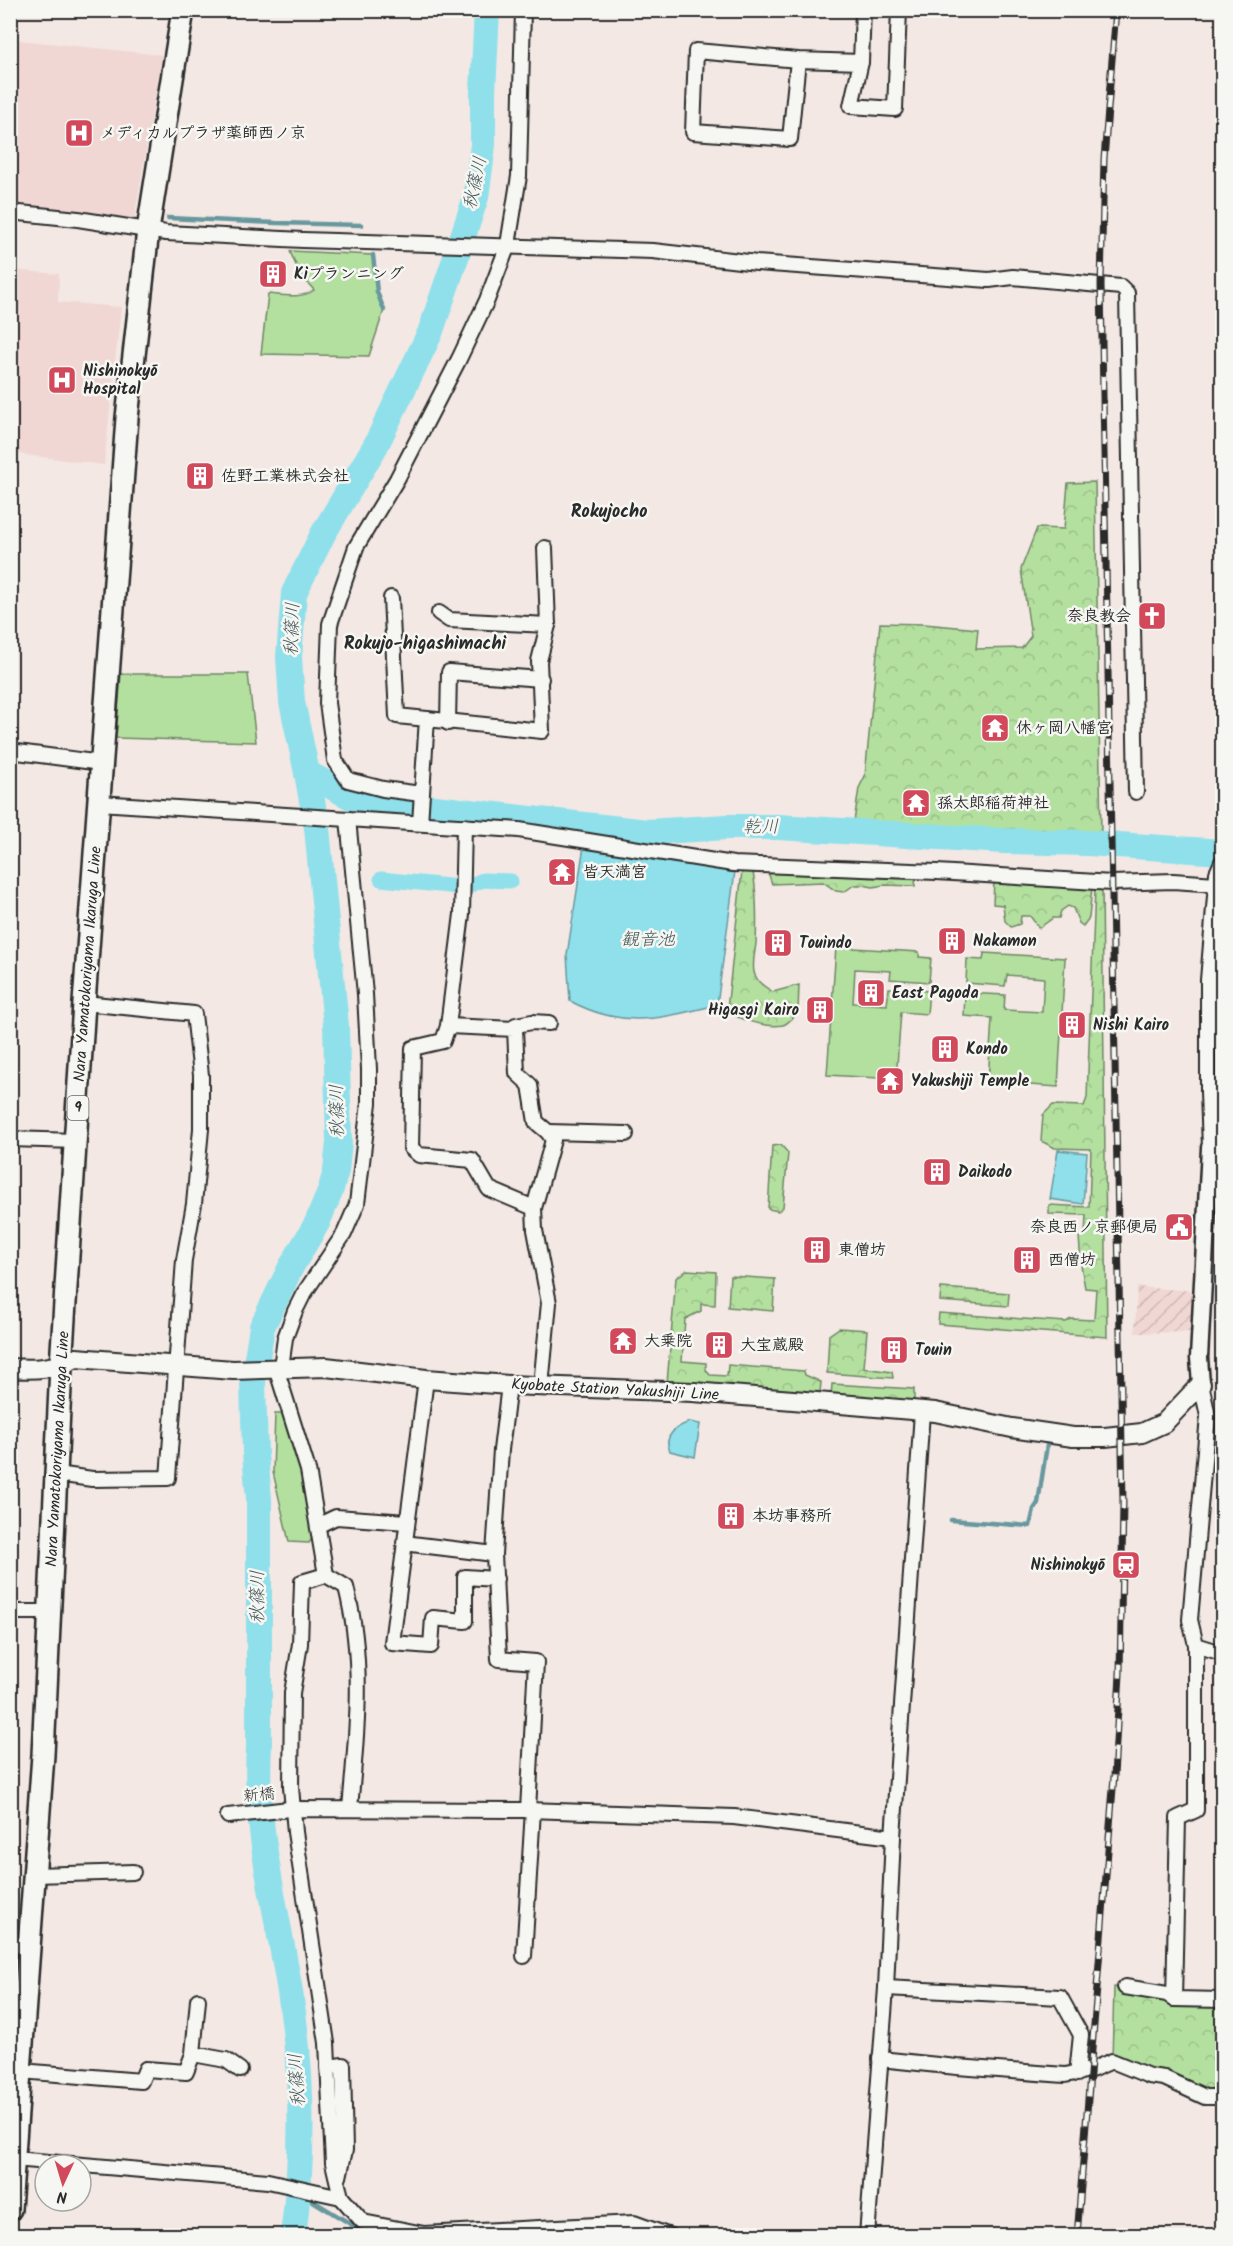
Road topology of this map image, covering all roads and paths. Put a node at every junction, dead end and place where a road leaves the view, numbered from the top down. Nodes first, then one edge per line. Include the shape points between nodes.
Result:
1 (183, 10) edge
2 (524, 10) edge
3 (864, 10) edge
4 (899, 10) edge
5 (798, 60) junction
6 (861, 62) junction
7 (10, 212) edge
8 (148, 230) junction
9 (505, 245) junction
10 (545, 548) dead end
11 (391, 598) dead end
12 (439, 613) dead end
13 (548, 625) junction
14 (541, 679) junction
15 (427, 719) junction
16 (448, 723) junction
17 (10, 751) edge
18 (101, 763) junction
19 (1136, 792) dead end
20 (422, 794) junction
21 (99, 803) junction
22 (348, 819) junction
23 (420, 823) junction
24 (464, 826) junction
25 (1222, 864) edge
26 (1216, 884) junction
27 (84, 1003) junction
28 (549, 1023) dead end
29 (448, 1026) junction
30 (515, 1029) junction
31 (548, 1132) junction
32 (626, 1134) dead end
33 (10, 1139) edge
34 (76, 1142) junction
35 (1216, 1147) edge
36 (534, 1208) junction
37 (61, 1366) junction
38 (174, 1367) junction
39 (10, 1368) edge
40 (276, 1368) junction
41 (426, 1379) junction
42 (1201, 1384) junction
43 (509, 1385) junction
44 (541, 1386) junction
45 (922, 1412) junction
46 (1208, 1416) junction
47 (1222, 1419) edge
48 (57, 1474) junction
49 (407, 1522) junction
50 (319, 1525) junction
51 (404, 1543) junction
52 (494, 1554) junction
53 (326, 1575) junction
54 (496, 1579) junction
55 (10, 1612) edge
56 (50, 1612) junction
57 (1196, 1645) junction
58 (1222, 1653) edge
59 (350, 1808) junction
60 (291, 1809) junction
61 (530, 1810) junction
62 (230, 1815) dead end
63 (893, 1836) junction
64 (133, 1872) dead end
65 (35, 1875) junction
66 (20, 1945) edge
67 (524, 1956) dead end
68 (1125, 1987) dead end
69 (886, 1988) junction
70 (1174, 1999) junction
71 (198, 2000) dead end
72 (1222, 2000) edge
73 (193, 2054) junction
74 (880, 2059) junction
75 (240, 2070) dead end
76 (21, 2071) junction
77 (1077, 2074) junction
78 (1222, 2097) edge
79 (14, 2159) junction
80 (335, 2195) junction
81 (11, 2201) edge
82 (424, 2235) edge
83 (670, 2235) edge
84 (867, 2235) edge

1 - 8 main road, Nara Yamatokoriyama Ikaruga Line / 9
2 - 9 street via 519,176
3 - 6 street
4 - 6 street via 895,109 850,106
5 - 5 street via 696,51 693,132 790,139
5 - 6 street
7 - 8 street
8 - 9 street via 189,235
8 - 18 main road, Nara Yamatokoriyama Ikaruga Line / 9 via 127,418
9 - 19 street via 653,251 826,268 989,280 1013,277 1121,287 1127,293
9 - 20 street via 488,300 459,359 397,479 356,547 330,624 327,703 335,760 348,780
10 - 13 street
11 - 15 street via 397,716
12 - 13 street via 449,620
13 - 14 street via 539,661
14 - 16 street via 449,672
14 - 16 street via 542,731
15 - 16 street
15 - 20 street
17 - 18 street
18 - 21 main road, Nara Yamatokoriyama Ikaruga Line / 9
20 - 23 street
21 - 22 street
21 - 27 main road, Nara Yamatokoriyama Ikaruga Line / 9
22 - 23 street
22 - 40 street via 369,1069 369,1103 357,1204 344,1234 303,1295 287,1328 280,1368
23 - 24 street
24 - 26 street via 519,830 733,864 1112,883
24 - 29 street via 462,914
25 - 26 street
26 - 35 street via 1208,980 1208,1092
27 - 34 main road, Nara Yamatokoriyama Ikaruga Line / 9
27 - 38 street via 194,1014 201,1075 201,1129
28 - 30 street via 521,1024
29 - 30 street
29 - 36 street via 444,1041 413,1048 411,1148 419,1155 472,1160 489,1189
30 - 31 street via 517,1074 530,1085 536,1122
31 - 32 street
31 - 36 street via 553,1140
33 - 34 street
34 - 37 main road, Nara Yamatokoriyama Ikaruga Line / 9
35 - 42 street via 1199,1358
36 - 44 street via 549,1304
37 - 38 main road, Kyobate Station Yakushiji Line via 76,1358
37 - 39 main road, Kyobate Station Yakushiji Line
37 - 48 main road, Nara Yamatokoriyama Ikaruga Line / 9
38 - 40 main road, Kyobate Station Yakushiji Line
38 - 48 street via 168,1478 92,1479
40 - 41 main road, Kyobate Station Yakushiji Line via 326,1367
40 - 50 street via 308,1470
41 - 43 main road, Kyobate Station Yakushiji Line
41 - 49 street
42 - 45 main road, Kyobate Station Yakushiji Line via 1164,1423 1142,1433 1105,1437 1073,1437
42 - 46 street
43 - 44 main road, Kyobate Station Yakushiji Line
43 - 52 street
44 - 45 main road, Kyobate Station Yakushiji Line via 693,1392
45 - 63 street
46 - 47 street
46 - 57 street via 1190,1620
48 - 56 main road, Nara Yamatokoriyama Ikaruga Line / 9
49 - 50 street via 336,1517
49 - 51 street
50 - 53 street
51 - 52 street
51 - 54 street via 392,1643 431,1647 433,1618 465,1621 465,1577
52 - 54 street
53 - 59 street via 346,1587 353,1613 359,1711
53 - 60 street via 302,1582 300,1644 292,1693
54 - 61 street via 499,1659 536,1662
55 - 56 street
56 - 65 main road, Nara Yamatokoriyama Ikaruga Line / 9
57 - 58 street
57 - 70 street via 1196,1810 1178,1818
59 - 60 street, 新橋
59 - 61 street, 新橋
60 - 62 street, 新橋
60 - 80 street via 327,2043 333,2163 338,2182
61 - 63 street, 新橋 via 734,1817
61 - 67 street
63 - 69 street
64 - 65 street
65 - 66 main road, Nara Yamatokoriyama Ikaruga Line / 9
66 - 76 main road, Nara Yamatokoriyama Ikaruga Line / 9
68 - 70 street via 1167,1994
69 - 74 street
69 - 77 street via 1060,1997 1081,2035
70 - 72 street
71 - 73 street
73 - 75 street via 226,2060
73 - 76 street via 186,2072 146,2069 141,2081
74 - 77 street
74 - 84 street
76 - 79 main road, Nara Yamatokoriyama Ikaruga Line / 9
77 - 78 street via 1112,2061 1205,2097
79 - 80 street via 268,2181
79 - 81 main road, Nara Yamatokoriyama Ikaruga Line / 9
80 - 82 street via 363,2222
82 - 83 street via 634,2223

